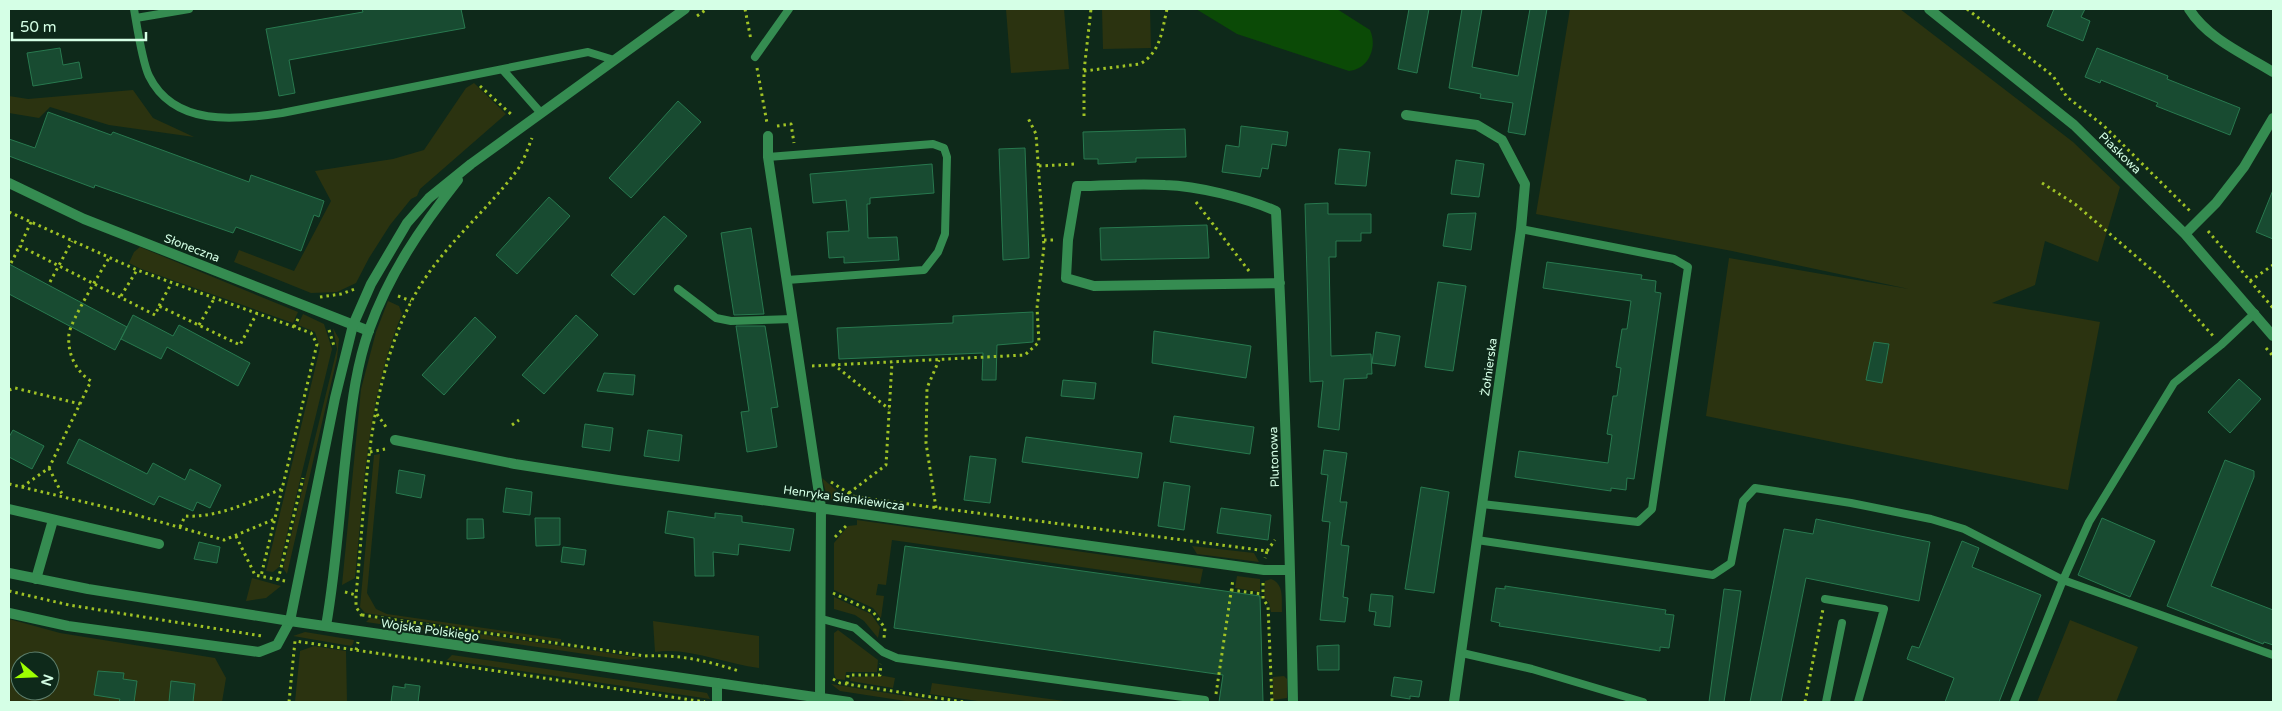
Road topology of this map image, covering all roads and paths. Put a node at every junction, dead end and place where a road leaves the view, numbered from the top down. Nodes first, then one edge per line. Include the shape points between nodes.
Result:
1 (134, 9) edge
2 (189, 9) edge
3 (685, 9) edge
4 (707, 9) edge
5 (789, 9) edge
6 (1091, 9) edge
7 (1167, 9) edge
8 (1929, 9) edge
9 (1967, 9) edge
10 (2190, 9) edge
11 (136, 18) junction
12 (691, 20) dead end
13 (755, 57) dead end
14 (614, 60) junction
15 (502, 70) junction
16 (1084, 71) junction
17 (2273, 72) edge
18 (474, 76) junction
19 (540, 112) junction
20 (1406, 115) dead end
21 (513, 116) dead end
22 (1027, 116) dead end
23 (1084, 116) dead end
24 (2273, 118) edge
25 (535, 131) dead end
26 (768, 136) dead end
27 (768, 157) junction
28 (470, 164) junction
29 (1075, 164) dead end
30 (1040, 166) junction
31 (9, 183) edge
32 (2042, 183) dead end
33 (1201, 198) dead end
34 (9, 212) edge
35 (2199, 220) junction
36 (31, 222) junction
37 (1521, 229) junction
38 (2185, 234) junction
39 (72, 241) junction
40 (20, 246) junction
41 (109, 258) junction
42 (11, 263) dead end
43 (60, 266) junction
44 (2273, 266) edge
45 (137, 270) junction
46 (1241, 273) dead end
47 (1250, 273) junction
48 (1256, 273) dead end
49 (787, 280) junction
50 (2250, 281) junction
51 (50, 282) dead end
52 (95, 283) junction
53 (1280, 283) junction
54 (172, 284) junction
55 (678, 289) dead end
56 (392, 293) dead end
57 (341, 294) dead end
58 (121, 296) junction
59 (316, 298) dead end
60 (214, 299) junction
61 (411, 302) junction
62 (159, 306) junction
63 (2273, 308) edge
64 (257, 313) junction
65 (2255, 313) junction
66 (792, 319) junction
67 (199, 325) junction
68 (353, 325) junction
69 (369, 331) junction
70 (2273, 336) edge
71 (2221, 345) junction
72 (938, 360) junction
73 (892, 362) junction
74 (833, 364) junction
75 (810, 366) dead end
76 (9, 390) edge
77 (80, 404) junction
78 (889, 410) junction
79 (519, 420) dead end
80 (512, 425) dead end
81 (395, 440) dead end
82 (49, 468) junction
83 (825, 478) dead end
84 (9, 484) edge
85 (22, 487) junction
86 (283, 489) junction
87 (849, 493) junction
88 (63, 497) junction
89 (855, 497) junction
90 (1482, 504) junction
91 (854, 505) dead end
92 (821, 507) junction
93 (936, 508) junction
94 (9, 509) edge
95 (276, 518) junction
96 (53, 520) junction
97 (851, 521) dead end
98 (180, 527) junction
99 (236, 536) junction
100 (1477, 540) junction
101 (159, 544) dead end
102 (831, 544) dead end
103 (1264, 562) dead end
104 (1290, 570) junction
105 (9, 573) edge
106 (1234, 575) dead end
107 (261, 576) junction
108 (1263, 578) dead end
109 (36, 579) junction
110 (2063, 580) junction
111 (285, 582) dead end
112 (1231, 590) junction
113 (9, 591) edge
114 (341, 592) dead end
115 (831, 592) dead end
116 (1262, 594) junction
117 (356, 595) junction
118 (1824, 599) joint
119 (9, 612) edge
120 (362, 615) junction
121 (822, 619) junction
122 (361, 620) dead end
123 (290, 621) junction
124 (1842, 624) dead end
125 (326, 626) junction
126 (265, 636) dead end
127 (884, 643) dead end
128 (1462, 653) junction
129 (2273, 655) edge
130 (881, 662) dead end
131 (745, 672) dead end
132 (831, 679) dead end
133 (717, 683) junction
134 (847, 684) junction
135 (820, 698) junction
136 (289, 702) edge
137 (706, 702) edge
138 (717, 702) edge
139 (849, 702) edge
140 (964, 702) edge
141 (1205, 702) edge
142 (1215, 702) edge
143 (1272, 702) edge
144 (1294, 702) edge
145 (1454, 702) edge
146 (1643, 702) edge
147 (1805, 702) edge
148 (1826, 702) edge
149 (1858, 702) edge
150 (2014, 702) edge

1 - 11 lane
2 - 11 lane
3 - 14 street
4 - 12 path
5 - 13 lane
6 - 16 path
7 - 16 path via 1158,45 1147,60 1140,64
8 - 38 street, Piaskowa via 2074,125
9 - 35 path via 2053,76 2067,97 2104,126
10 - 17 street via 2198,23 2220,40
11 - 18 lane via 148,75 159,92 186,109 215,118 236,120 282,113
14 - 15 lane via 588,52
14 - 19 street
15 - 18 lane
15 - 19 lane
16 - 23 path
18 - 21 path via 477,84
19 - 28 street
20 - 37 street, Żołnierska via 1476,125 1502,140 1525,184
22 - 30 path via 1036,134
24 - 35 street via 2244,167
25 - 61 path via 519,168 442,252
26 - 27 street
27 - 49 street
27 - 49 lane via 933,144 944,148 947,157 945,234 938,252 924,270
28 - 68 street via 429,198 406,223 374,277
28 - 69 street via 404,254
29 - 30 path
30 - 72 path via 1044,246 1037,308 1040,342 1025,355
31 - 68 street, Słoneczna via 84,219
32 - 71 path via 2075,204 2159,276
33 - 47 path via 1191,196
34 - 36 path
35 - 38 street
35 - 50 path
36 - 39 path
36 - 40 path
37 - 90 street, Żołnierska
37 - 90 lane via 1674,259 1688,267 1652,509 1638,522
38 - 65 street, Piaskowa
39 - 41 path
39 - 43 path
40 - 42 path
40 - 43 path
41 - 45 path
41 - 52 path
43 - 51 path
43 - 52 path
44 - 50 path
45 - 54 path
45 - 58 path
46 - 47 path
47 - 48 path
49 - 66 street
50 - 63 path
52 - 58 path
52 - 77 path via 69,332 76,368 91,381
53 - 53 street, Plutonowa via 1276,211 1215,192 1168,185 1077,186 1068,240 1066,278 1094,286
53 - 104 street, Plutonowa
54 - 60 path
54 - 62 path
55 - 66 lane via 716,318 731,321
56 - 61 path
57 - 59 path
58 - 62 path via 155,315
60 - 64 path
60 - 67 path
61 - 117 path via 392,348 377,414 370,452
62 - 67 path
64 - 67 path via 240,345
64 - 86 path via 311,333 317,344
65 - 70 street, Piaskowa
65 - 71 lane
66 - 92 street
68 - 69 street, Słoneczna
68 - 123 street
69 - 125 street via 353,394
71 - 110 lane via 2174,383 2089,522
72 - 73 path
72 - 93 path via 928,388 926,443
73 - 74 path
73 - 78 path
74 - 75 path
74 - 78 path
76 - 77 path via 15,388 56,396
77 - 82 path
78 - 87 path via 886,465
79 - 80 path
81 - 92 street, Henryka Sienkiewicza via 524,466
82 - 85 path
82 - 88 path
83 - 87 path
84 - 85 path
85 - 88 path
86 - 95 path
86 - 98 path via 217,514 185,516
87 - 89 path
88 - 98 path
89 - 91 path
89 - 93 path
90 - 100 street, Żołnierska
92 - 104 street, Henryka Sienkiewicza via 1264,570
92 - 121 street
93 - 103 path via 1267,551
94 - 96 street
95 - 99 path
95 - 107 path
96 - 101 street
96 - 109 street
97 - 102 path
98 - 99 path via 224,540
99 - 107 path via 255,575
100 - 110 lane via 1713,575 1731,563 1743,501 1755,488 1931,519 1964,529
100 - 128 street, Żołnierska
104 - 144 street, Plutonowa
105 - 109 street, Wojska Polskiego
106 - 112 path
107 - 111 path
108 - 116 path
109 - 123 street, Wojska Polskiego
110 - 129 lane
110 - 150 lane
112 - 116 path
112 - 142 path
113 - 126 path via 69,605
114 - 117 path
115 - 127 path via 872,612 885,628
116 - 143 path via 1268,606
117 - 120 path via 356,607
118 - 147 path
118 - 149 lane via 1884,609
119 - 123 street via 68,626 258,652 277,645
120 - 122 path
120 - 131 path via 645,656 670,654
121 - 135 street
121 - 141 lane via 856,628 883,652 896,658
123 - 125 street, Wojska Polskiego
124 - 148 lane
125 - 133 street, Wojska Polskiego
128 - 145 street, Żołnierska
128 - 146 lane
130 - 134 path via 880,675 848,675
132 - 134 path
133 - 135 street, Wojska Polskiego
133 - 138 street
134 - 140 path
135 - 139 street, Wojska Polskiego
136 - 137 path via 294,641

